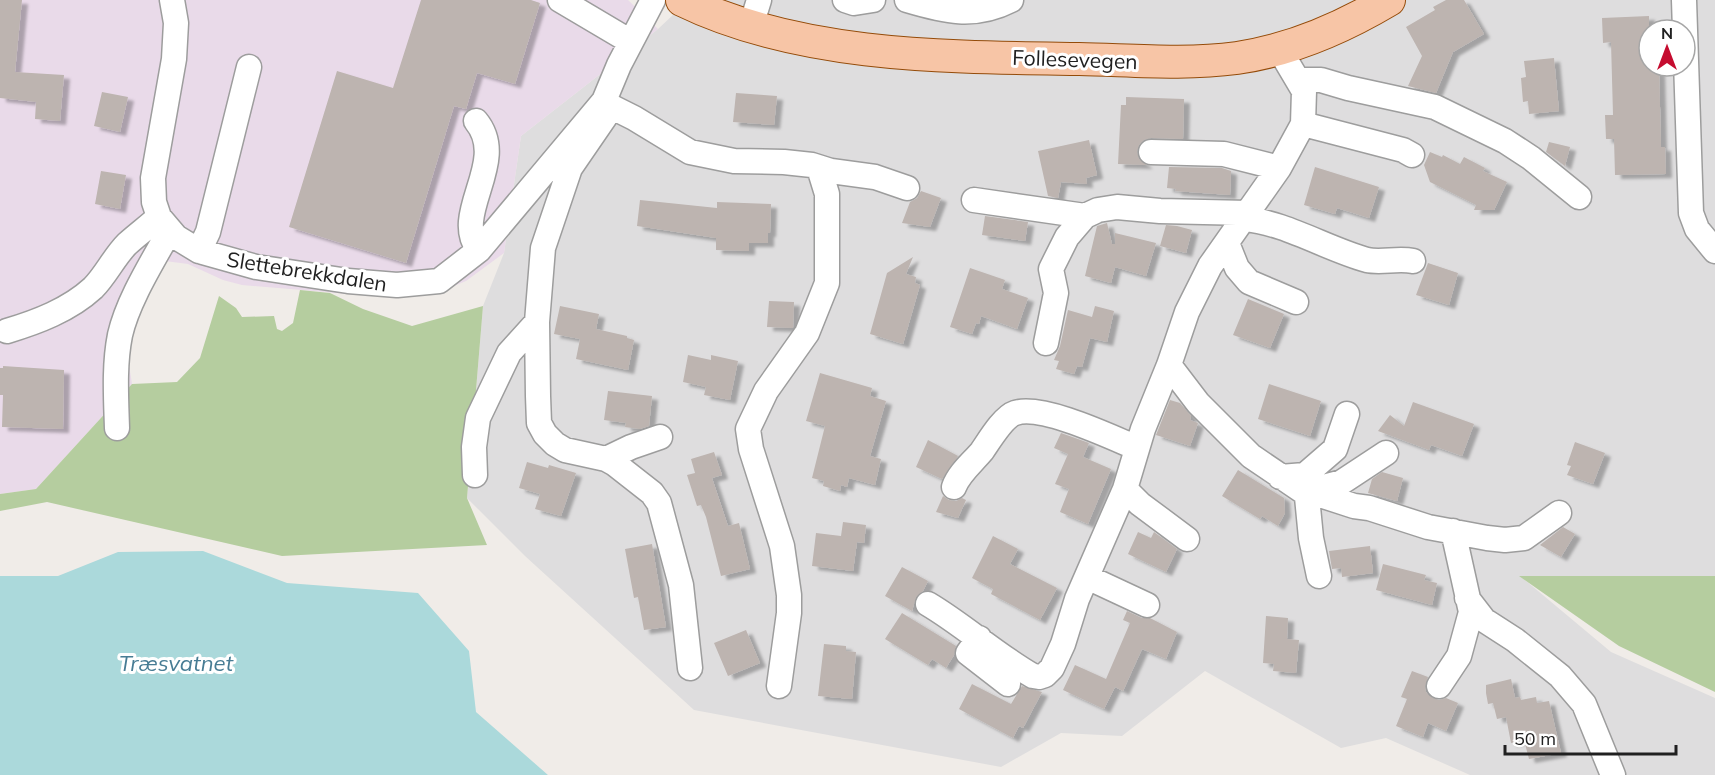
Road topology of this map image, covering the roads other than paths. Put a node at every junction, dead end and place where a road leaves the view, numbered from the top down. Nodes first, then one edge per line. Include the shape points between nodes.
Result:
1 (172, 0) edge
2 (560, 0) edge
3 (682, 0) edge
4 (844, 0) edge
5 (873, 0) edge
6 (907, 0) edge
7 (1011, 0) edge
8 (1389, 0) edge
9 (1684, 0) edge
10 (647, 9) edge
11 (755, 13) edge
12 (631, 42) junction
13 (1279, 49) junction
14 (249, 67) dead end
15 (1298, 80) junction
16 (604, 101) junction
17 (476, 121) dead end
18 (1303, 124) junction
19 (1152, 152) dead end
20 (1412, 155) dead end
21 (819, 168) junction
22 (1279, 168) junction
23 (907, 188) dead end
24 (1579, 197) dead end
25 (974, 200) dead end
26 (1085, 216) junction
27 (1246, 216) junction
28 (165, 224) junction
29 (1227, 243) junction
30 (198, 250) junction
31 (479, 250) junction
32 (1715, 251) edge
33 (1413, 261) dead end
34 (1296, 302) dead end
35 (537, 322) junction
36 (6, 331) dead end
37 (1046, 343) dead end
38 (1169, 365) junction
39 (1347, 414) dead end
40 (117, 428) dead end
41 (660, 437) dead end
42 (1137, 448) junction
43 (1386, 453) dead end
44 (606, 459) junction
45 (475, 475) dead end
46 (1280, 477) junction
47 (954, 487) dead end
48 (1125, 489) junction
49 (1304, 492) junction
50 (1559, 513) dead end
51 (1453, 531) junction
52 (1187, 539) dead end
53 (1319, 576) dead end
54 (1087, 577) junction
55 (1467, 598) junction
56 (928, 604) dead end
57 (1147, 605) dead end
58 (979, 638) junction
59 (690, 668) dead end
60 (1008, 684) dead end
61 (779, 686) dead end
62 (1439, 686) dead end
63 (1613, 775) edge

1 - 28 street via 176,23 174,59 153,178 154,202
2 - 12 street
3 - 11 main road, Follesevegen via 699,8
4 - 5 street
6 - 7 street via 946,11 974,12
8 - 13 main road, Follesevegen via 1330,31
9 - 32 street via 1691,213
10 - 12 street
11 - 13 main road, Follesevegen via 799,39 910,53 1192,61 1238,58
12 - 16 street
13 - 15 street
14 - 30 street via 208,232
15 - 18 street via 1304,91
15 - 24 street via 1321,80 1435,107 1505,141
16 - 21 street via 690,152 734,161 784,162
16 - 31 street, Slettebrekkdalen
16 - 35 street via 605,117 570,168 543,248
17 - 31 street via 486,141 487,160 471,222
18 - 20 street
18 - 22 street
19 - 22 street via 1224,154
21 - 23 street via 874,177
21 - 61 street via 827,194 827,283 807,333 766,392 748,429 782,546 789,595
22 - 27 street
25 - 26 street
26 - 27 street via 1117,207
26 - 37 street via 1067,237 1051,269 1056,293
27 - 29 street
27 - 33 street via 1369,260
28 - 30 street, Slettebrekkdalen via 176,237
28 - 36 street via 127,245 81,298 62,310
28 - 40 street via 121,333 116,363
29 - 34 street via 1237,268 1249,282
29 - 38 street via 1210,266 1187,312
30 - 31 street, Slettebrekkdalen via 256,267 398,285 439,281
35 - 44 street via 539,423 545,434 565,450
35 - 45 street via 509,353 478,418
38 - 42 street
38 - 46 street via 1198,403 1251,456
39 - 46 street via 1335,449 1305,475
41 - 44 street
42 - 47 street via 1055,416 1016,413 1000,426
42 - 48 street
43 - 49 street via 1342,482
44 - 59 street via 637,480 659,504 681,585
46 - 49 street
48 - 52 street
48 - 54 street
49 - 51 street
49 - 53 street
50 - 51 street via 1524,538 1505,540
51 - 55 street
54 - 57 street
54 - 58 street via 1063,644 1045,675 1033,676 1018,668
55 - 62 street via 1471,615 1459,656
55 - 63 street via 1484,620 1560,676 1584,704
56 - 58 street
58 - 60 street via 968,653

